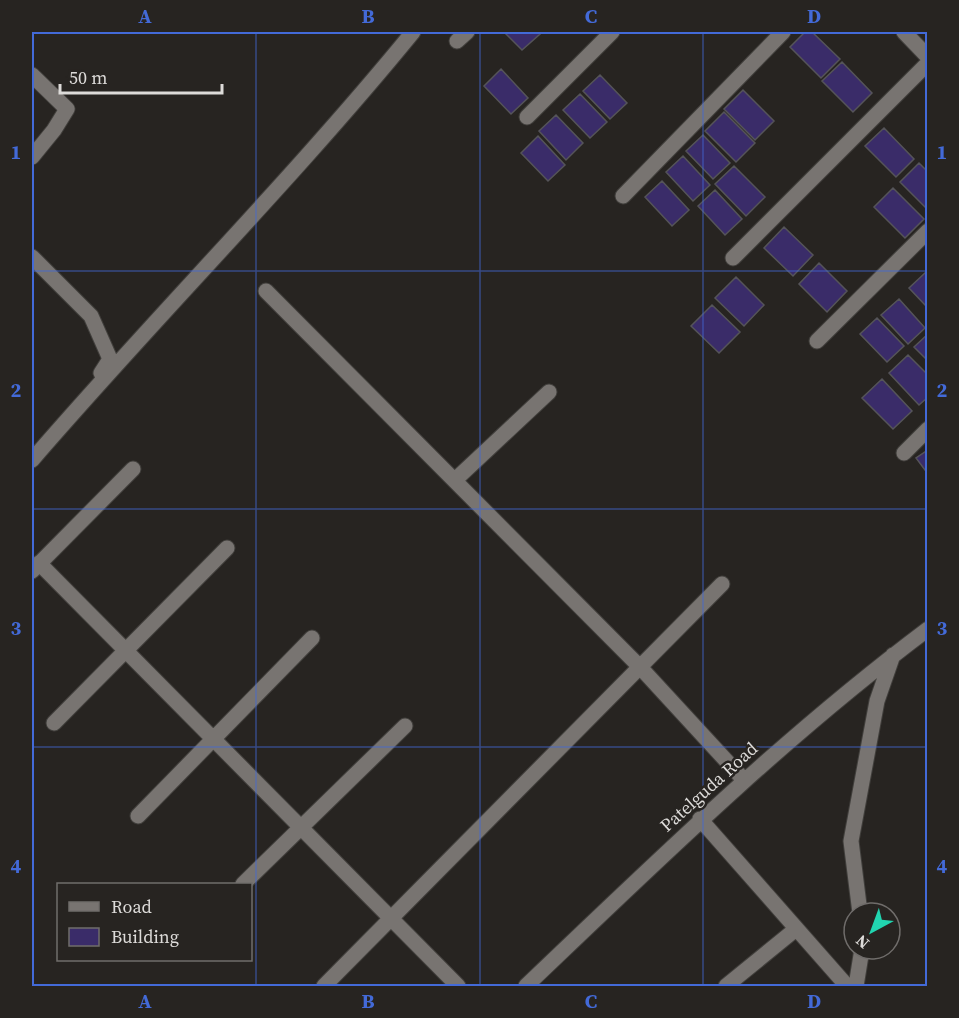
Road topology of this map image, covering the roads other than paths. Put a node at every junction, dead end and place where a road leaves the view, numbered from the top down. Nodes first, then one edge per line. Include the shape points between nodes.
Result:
1 (413, 32) edge
2 (612, 32) edge
3 (783, 32) edge
4 (904, 32) edge
5 (927, 57) edge
6 (927, 63) edge
7 (32, 75) edge
8 (528, 117) dead end
9 (32, 157) edge
10 (623, 196) dead end
11 (927, 231) edge
12 (32, 257) edge
13 (733, 258) dead end
14 (266, 291) dead end
15 (816, 342) dead end
16 (549, 393) dead end
17 (89, 394) junction
18 (927, 429) edge
19 (904, 453) dead end
20 (32, 460) edge
21 (133, 469) dead end
22 (455, 480) junction
23 (226, 548) dead end
24 (35, 567) edge
25 (722, 584) dead end
26 (927, 629) edge
27 (312, 638) dead end
28 (126, 651) junction
29 (893, 655) junction
30 (640, 667) junction
31 (54, 723) dead end
32 (405, 726) dead end
33 (213, 739) junction
34 (744, 780) junction
35 (138, 816) dead end
36 (700, 819) junction
37 (301, 828) junction
38 (245, 883) edge
39 (858, 901) edge
40 (391, 919) junction
41 (796, 929) junction
42 (860, 961) edge
43 (324, 987) edge
44 (458, 987) edge
45 (526, 987) edge
46 (726, 987) edge
47 (847, 987) edge
48 (856, 987) edge

1 - 17 street via 224,250
2 - 8 street
3 - 10 street
4 - 5 street
6 - 13 street
7 - 9 street via 67,109
11 - 15 street
12 - 17 street via 91,316 110,359
14 - 22 street
16 - 22 street
17 - 20 street
18 - 19 street
21 - 24 street
22 - 30 street
23 - 28 street
24 - 28 street
25 - 30 street
26 - 29 street, Patelguda Road
27 - 33 street
28 - 31 street
28 - 33 street
29 - 34 street, Patelguda Road
29 - 39 street via 877,701 851,841
30 - 34 street
30 - 40 street
32 - 37 street
33 - 35 street
33 - 37 street
34 - 36 street, Patelguda Road
36 - 41 street
36 - 45 street, Patelguda Road
37 - 38 street
37 - 40 street
40 - 43 street
40 - 44 street
41 - 46 street
41 - 47 street
42 - 48 street

